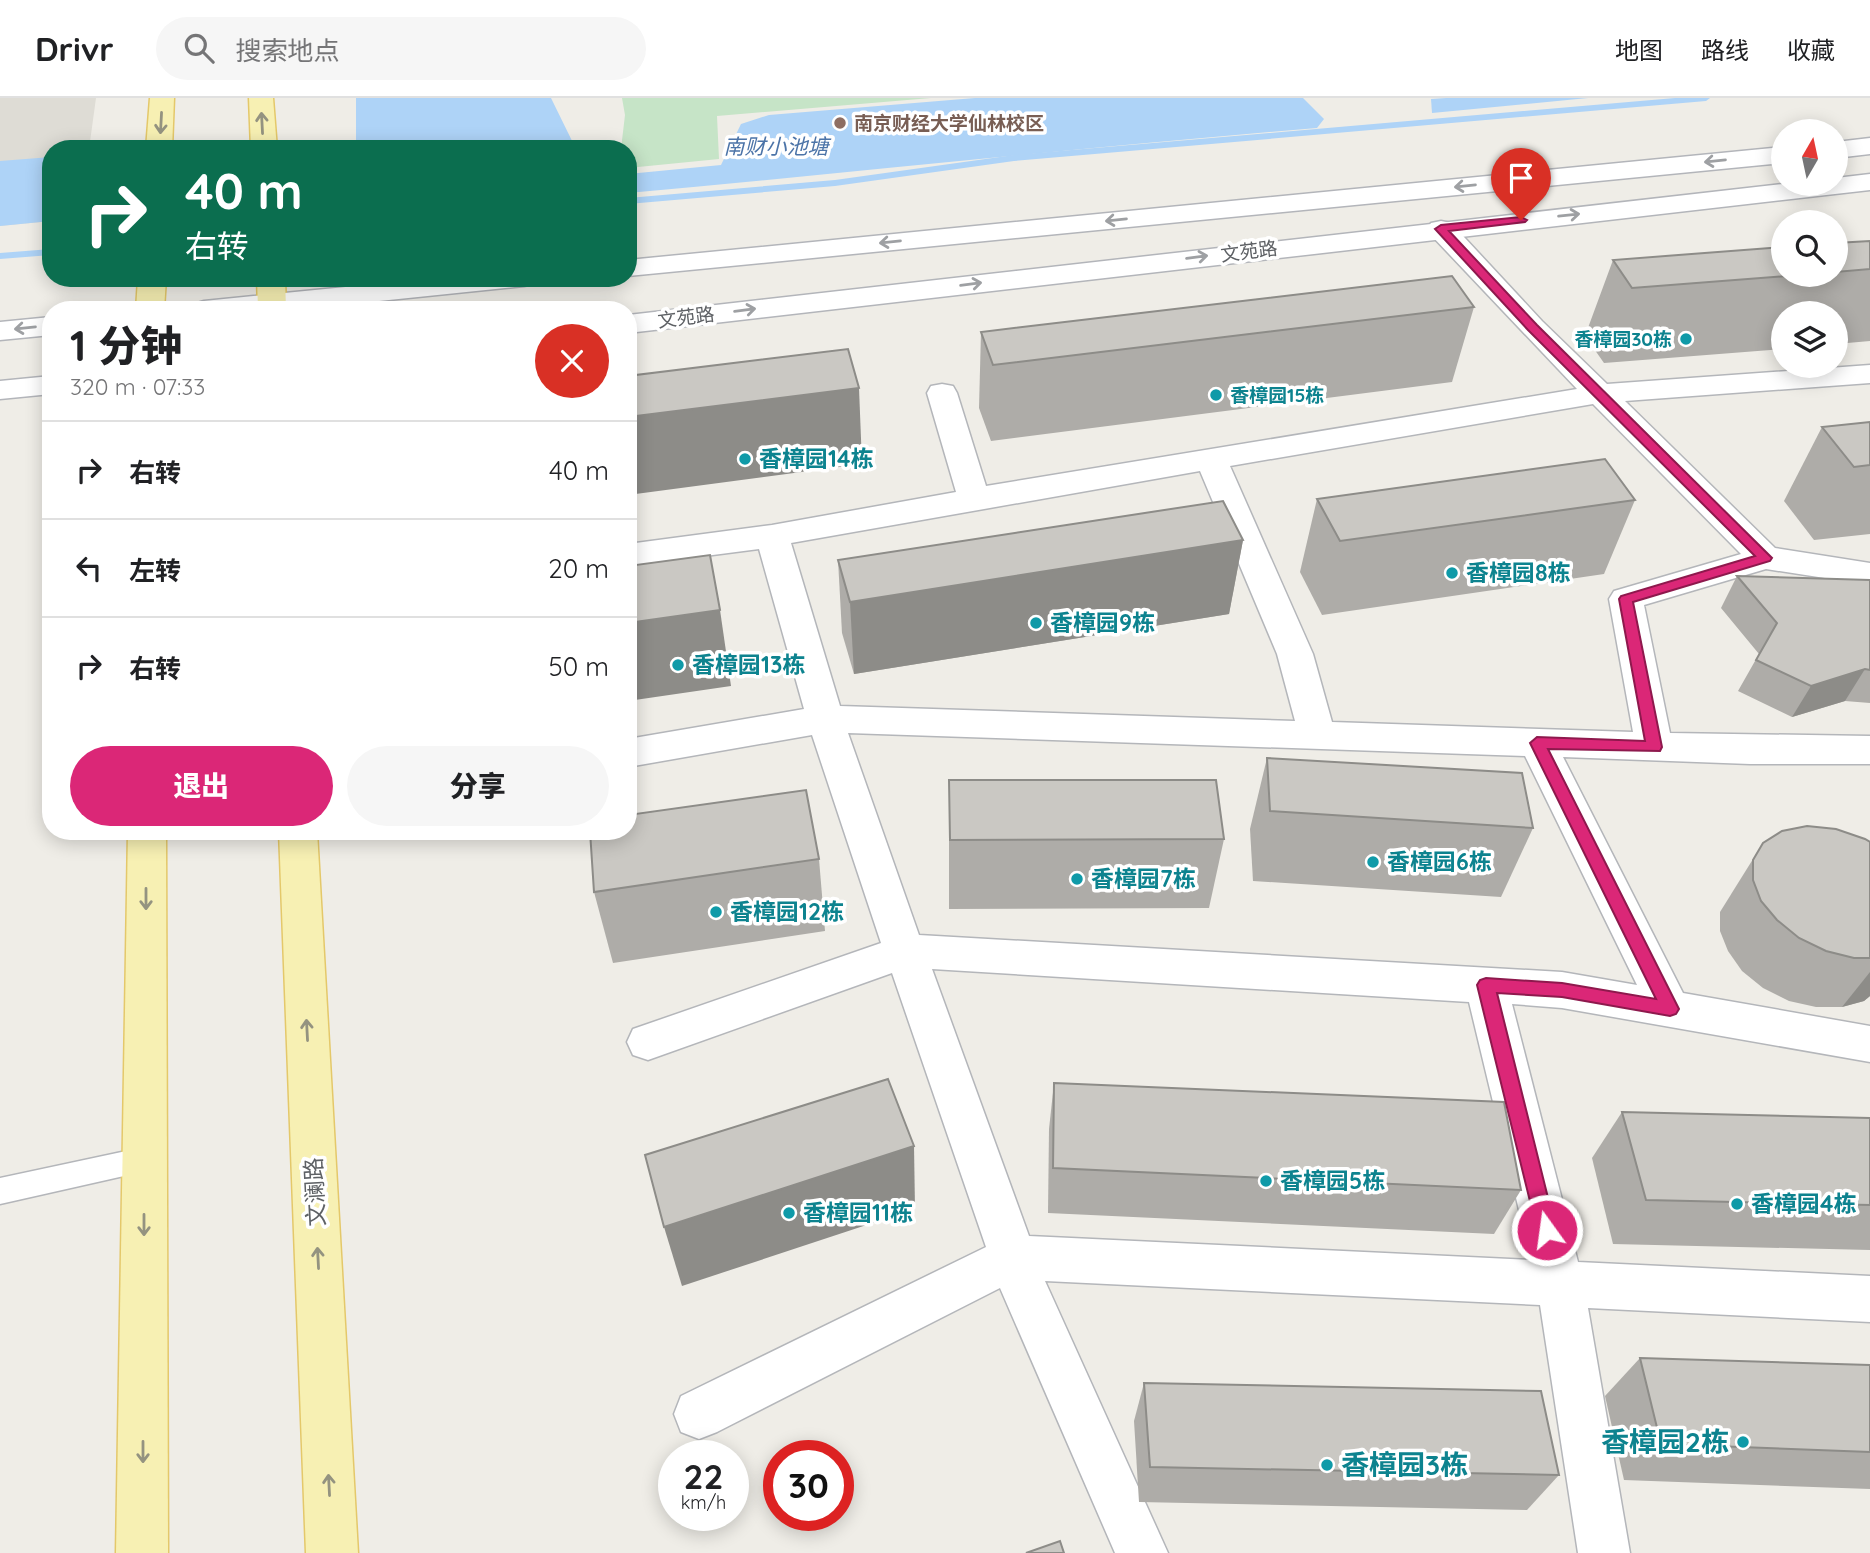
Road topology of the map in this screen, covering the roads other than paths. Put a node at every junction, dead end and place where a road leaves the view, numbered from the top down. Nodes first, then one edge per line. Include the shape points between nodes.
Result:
1 (162, 98) edge
2 (261, 98) edge
3 (160, 140) edge
4 (263, 140) edge
5 (1870, 146) edge
6 (1848, 149) edge
7 (1771, 156) edge
8 (1870, 182) edge
9 (1441, 229) junction
10 (637, 267) edge
11 (405, 287) edge
12 (272, 297) edge
13 (251, 301) edge
14 (637, 323) edge
15 (42, 327) edge
16 (0, 331) edge
17 (1870, 374) edge
18 (42, 386) edge
19 (0, 390) edge
20 (942, 393) dead end
21 (1600, 394) junction
22 (1212, 461) junction
23 (974, 499) junction
24 (772, 536) junction
25 (637, 554) edge
26 (1765, 558) junction
27 (1870, 574) edge
28 (826, 719) junction
29 (1318, 736) junction
30 (1537, 743) junction
31 (1654, 747) junction
32 (1870, 750) edge
33 (637, 751) edge
34 (147, 840) edge
35 (298, 840) edge
36 (906, 951) junction
37 (1486, 985) junction
38 (1670, 1009) junction
39 (648, 1042) dead end
40 (1870, 1044) edge
41 (145, 1160) junction
42 (0, 1191) edge
43 (1013, 1257) junction
44 (1560, 1284) junction
45 (1870, 1299) edge
46 (699, 1414) dead end
47 (142, 1553) edge
48 (332, 1553) edge
49 (1142, 1553) edge
50 (1604, 1553) edge

1 -> 3 main road
4 -> 2 main road
5 - 6 street
7 -> 10 street, 文苑路
9 -> 8 street, 文苑路
14 -> 9 street, 文苑路
9 - 21 street
11 - 12 street
12 - 13 street
15 -> 16 street
17 - 21 street
18 - 19 street
20 - 23 street
21 - 22 street
21 - 26 street
22 - 23 street
22 - 29 street via 1294,654
23 - 24 street
24 - 25 street
24 - 28 street
26 - 27 street
26 - 31 street via 1626,599
28 - 29 street
28 - 33 street
28 - 36 street
29 - 30 street
30 - 31 street
30 - 38 street
31 - 32 street
34 -> 41 main road
48 -> 35 main road, 文澜路
36 - 37 street
36 - 39 street
36 - 43 street
37 - 38 street via 1562,990
37 - 44 street
38 - 40 street
41 - 42 lane
41 -> 47 main road
43 - 44 street
43 - 46 street
43 - 49 street via 1031,1308
44 - 45 street
44 - 50 street

